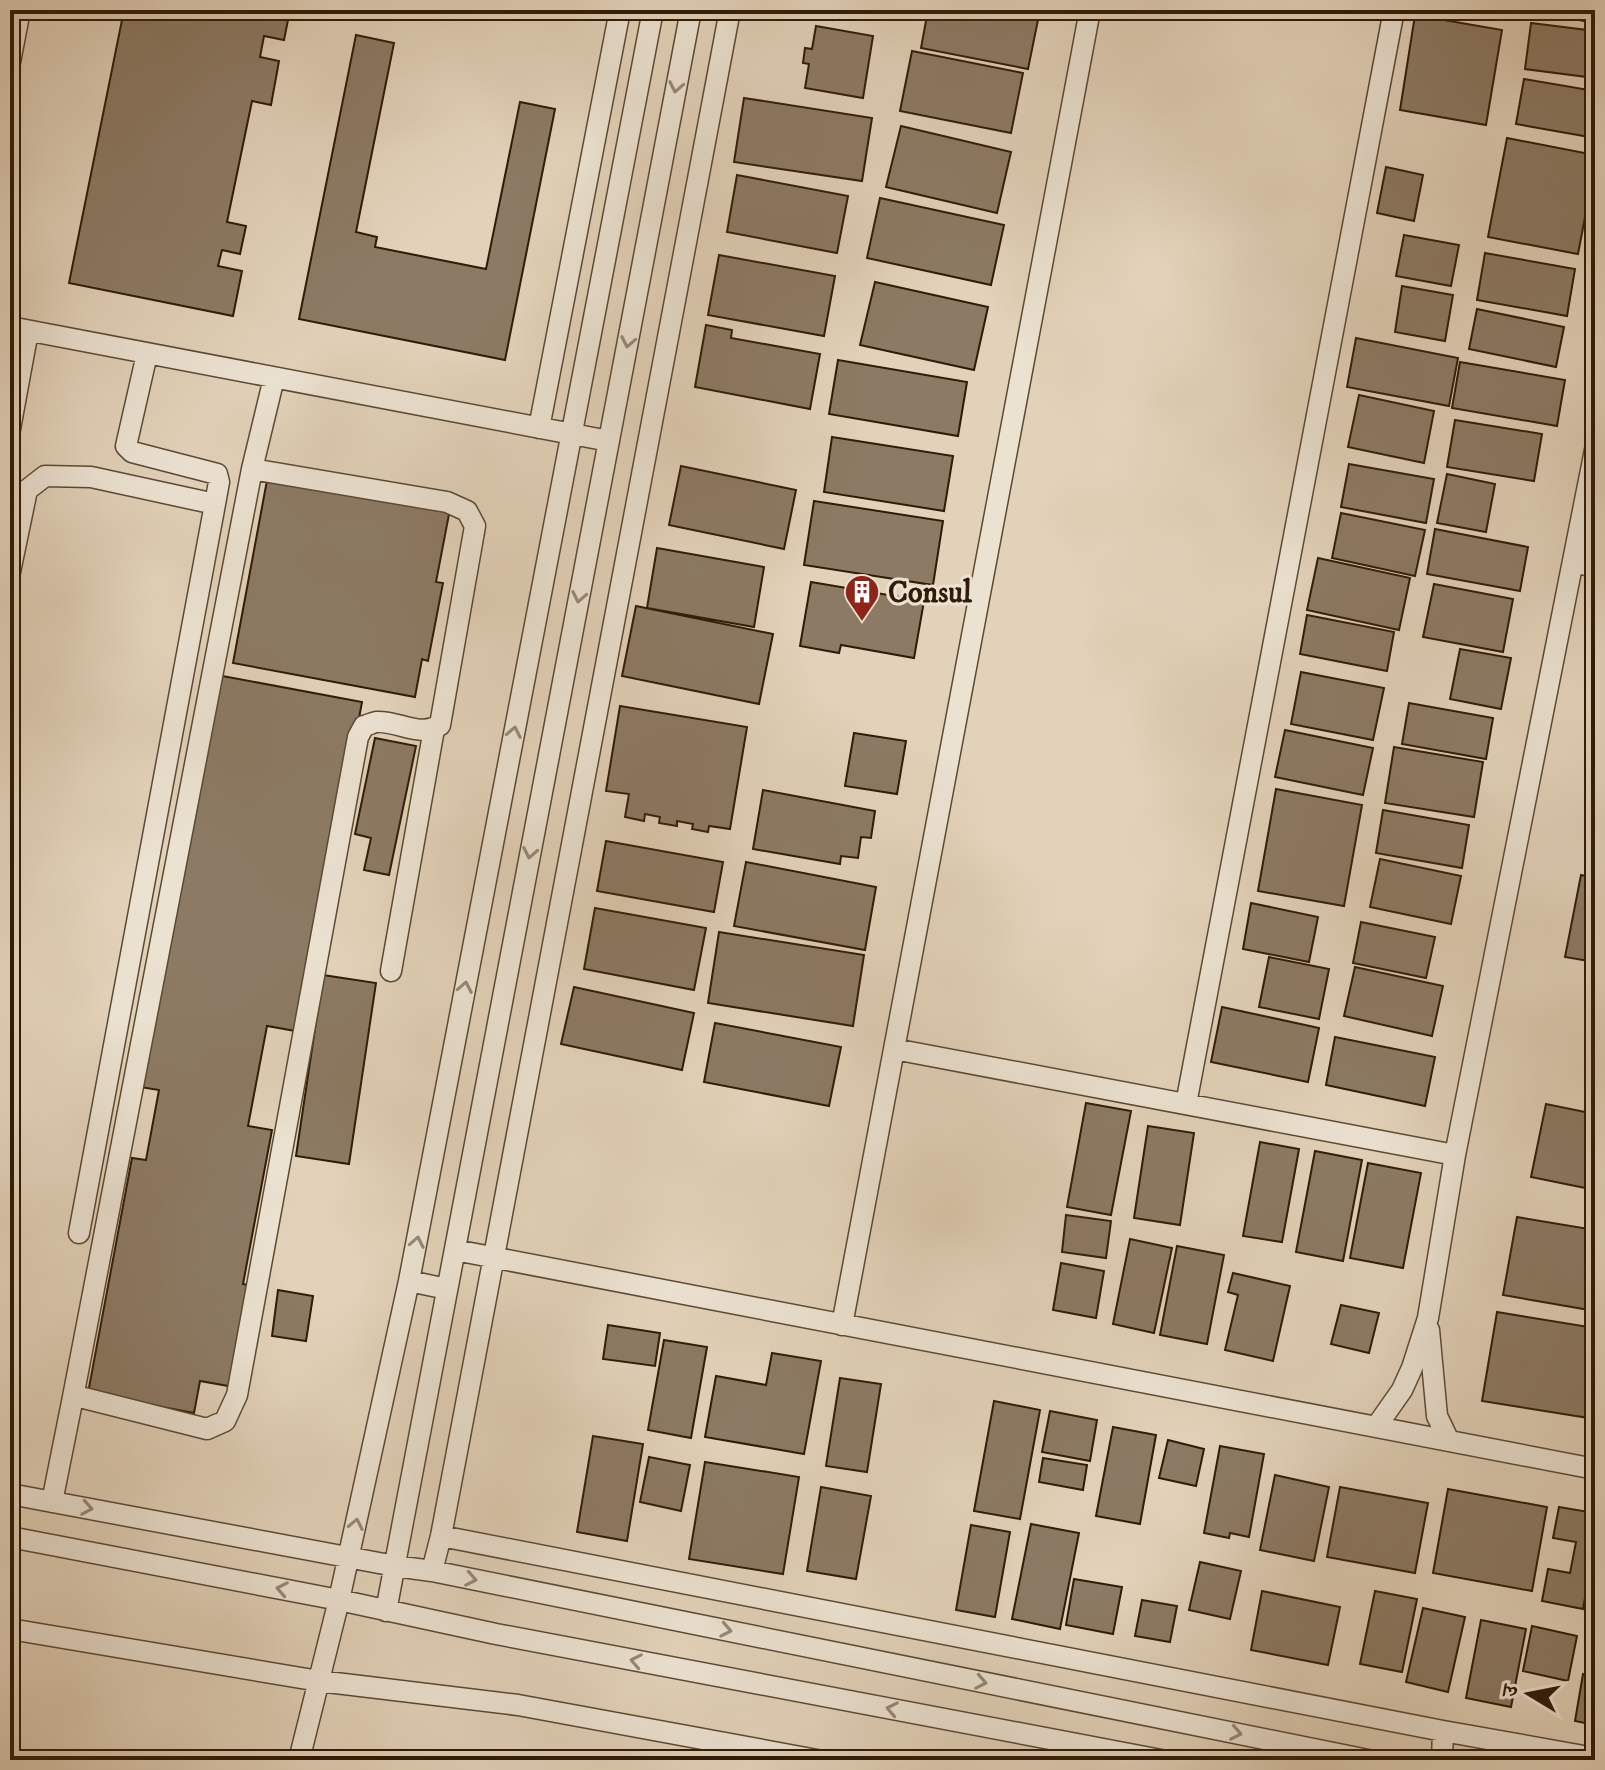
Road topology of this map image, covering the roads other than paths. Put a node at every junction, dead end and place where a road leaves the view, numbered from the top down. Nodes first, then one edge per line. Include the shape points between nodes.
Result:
1 (20, 10) edge
2 (620, 10) edge
3 (653, 10) edge
4 (691, 10) edge
5 (730, 10) edge
6 (1090, 10) edge
7 (1394, 10) edge
8 (10, 62) edge
9 (19, 329) edge
10 (147, 354) junction
11 (274, 378) junction
12 (12, 406) edge
13 (539, 428) junction
14 (10, 429) edge
15 (571, 434) junction
16 (609, 441) junction
17 (1595, 450) edge
18 (252, 469) junction
19 (215, 504) junction
20 (1573, 562) junction
21 (1595, 567) edge
22 (10, 572) edge
23 (434, 729) junction
24 (391, 971) dead end
25 (894, 1049) junction
26 (1186, 1104) junction
27 (1455, 1155) junction
28 (79, 1233) dead end
29 (455, 1250) junction
30 (494, 1257) junction
31 (409, 1281) junction
32 (447, 1289) junction
33 (1428, 1318) junction
34 (842, 1325) junction
35 (73, 1397) junction
36 (1376, 1427) junction
37 (1449, 1441) junction
38 (1595, 1469) edge
39 (10, 1494) edge
40 (52, 1502) junction
41 (441, 1536) junction
42 (10, 1537) edge
43 (349, 1556) junction
44 (395, 1566) junction
45 (432, 1571) junction
46 (339, 1600) junction
47 (386, 1611) junction
48 (10, 1629) edge
49 (319, 1681) junction
50 (1443, 1731) junction
51 (1595, 1758) edge
52 (299, 1760) edge
53 (817, 1760) edge
54 (1161, 1760) edge
55 (1368, 1760) edge
56 (1442, 1760) edge

1 - 8 street
2 - 13 street
3 - 15 street
4 -> 16 street
5 - 30 street
6 - 25 street
7 - 26 street
9 - 10 street
9 - 12 street
10 - 11 street
10 - 19 street via 126,446 217,474
11 - 13 street
11 - 18 street
12 - 14 street
13 - 15 street
15 - 16 street
31 -> 15 street
16 -> 29 street
17 - 20 street
18 - 23 street via 447,502 467,511 475,526 440,725
18 - 35 street
19 - 22 street via 91,477 45,476 27,490
19 - 28 street
20 - 21 street
20 - 27 street
23 - 24 street
23 - 35 street via 375,721 358,737 237,1395 225,1421 207,1429
25 - 26 street
25 - 34 street
26 - 27 street
27 - 33 street
29 - 30 street
29 - 32 street
30 - 34 street
30 - 41 street
31 - 32 street
43 -> 31 street
32 - 44 street
33 - 36 street via 1402,1390
33 - 37 street via 1437,1416
34 - 36 street
35 - 40 street
36 - 37 street
37 - 38 street
39 - 40 street
40 -> 43 street
41 - 45 street
41 - 50 street
46 -> 42 street
43 - 44 street
43 - 46 street
44 - 45 street
44 - 47 street
45 -> 55 street
46 - 47 street
46 - 49 street
54 -> 47 street
48 - 49 street
49 - 52 street
49 - 53 street via 518,1705
50 - 51 street
50 - 56 street

